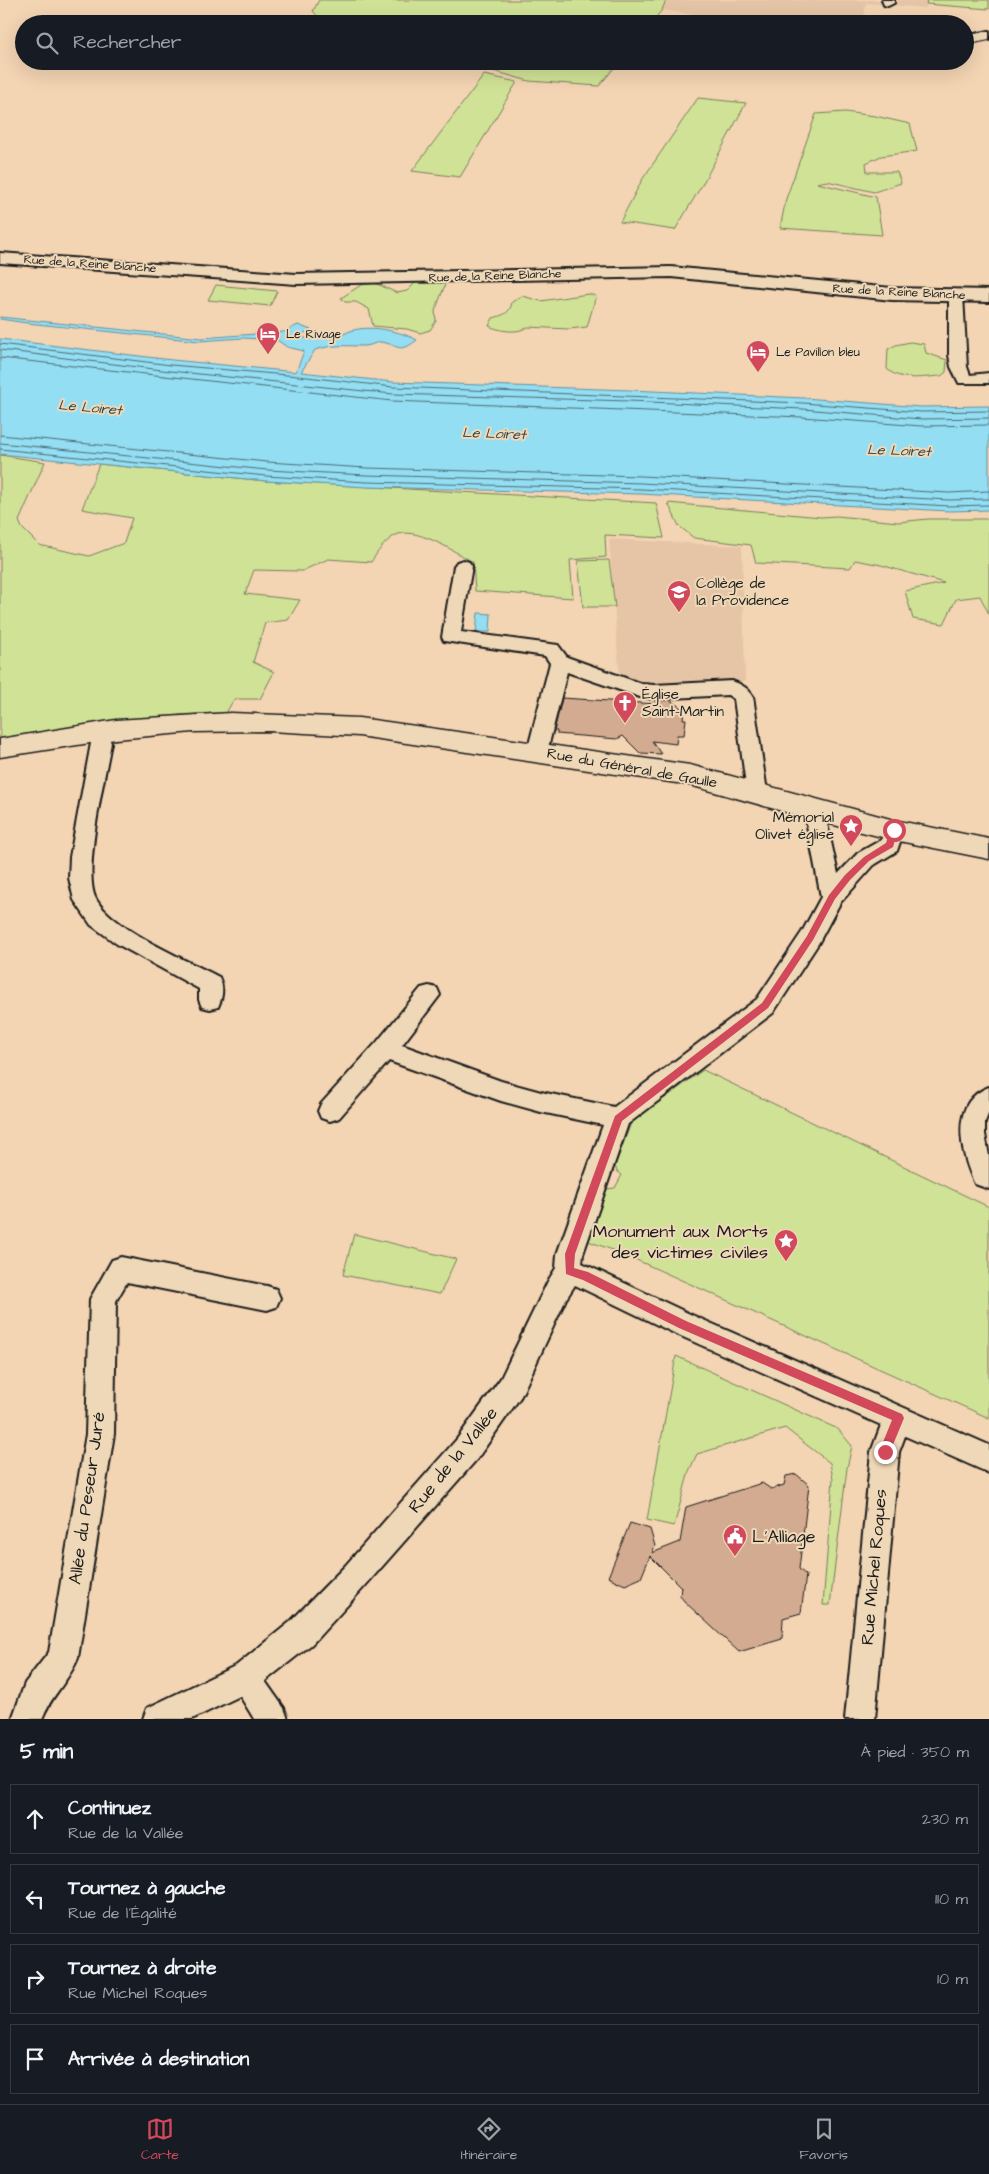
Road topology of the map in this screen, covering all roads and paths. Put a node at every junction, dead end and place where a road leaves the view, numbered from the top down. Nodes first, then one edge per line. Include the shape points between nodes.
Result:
1 (974, 32) edge
2 (989, 34) edge
3 (974, 39) edge
4 (0, 258) edge
5 (956, 295) junction
6 (989, 296) edge
7 (989, 378) edge
8 (463, 566) dead end
9 (560, 662) junction
10 (99, 735) junction
11 (0, 748) edge
12 (537, 752) junction
13 (0, 755) edge
14 (759, 793) junction
15 (814, 810) junction
16 (894, 830) junction
17 (989, 849) edge
18 (832, 897) junction
19 (429, 995) dead end
20 (210, 1000) dead end
21 (385, 1049) junction
22 (989, 1097) edge
23 (330, 1111) dead end
24 (618, 1118) junction
25 (989, 1178) edge
26 (569, 1271) junction
27 (267, 1298) dead end
28 (898, 1418) junction
29 (989, 1458) edge
30 (248, 1676) junction
31 (271, 1718) edge
32 (27, 1719) edge
33 (158, 1719) edge
34 (860, 1719) edge

1 - 2 street
2 - 3 street
4 - 5 street, Rue de la Reine Blanche via 296,279 671,272 892,294
5 - 6 street, Rue de la Reine Blanche
5 - 7 street via 959,367 965,380
8 - 9 street via 451,637 551,650
9 - 12 street
9 - 14 street via 640,690 732,688 743,696
10 - 11 main road, Rue du Général de Gaulle
10 - 12 main road, Rue du Général de Gaulle via 220,728 350,734 389,732
10 - 13 main road, Rue du Général de Gaulle
10 - 20 street via 81,857 80,878 86,900 99,919 125,938 211,984
12 - 14 main road, Rue du Général de Gaulle via 690,775
14 - 15 main road, Rue du Général de Gaulle
15 - 16 main road, Rue du Général de Gaulle
15 - 18 street
16 - 17 main road, Rue du Général de Gaulle
16 - 18 street via 890,845 866,859
18 - 24 street via 810,938 765,1006
19 - 21 street
21 - 23 street
21 - 24 street via 501,1091
22 - 25 street via 974,1113 975,1156 984,1176
24 - 26 street, Rue de la Vallée via 570,1254
26 - 28 street
26 - 30 street, Rue de la Vallée via 511,1388 467,1449 302,1633
27 - 32 street, Allée du Peseur Juré via 122,1269 103,1299 100,1434 63,1658 36,1694
28 - 29 street
28 - 34 street, Rue Michel Roques via 885,1452
30 - 31 street
30 - 33 street, Rue de la Vallée

